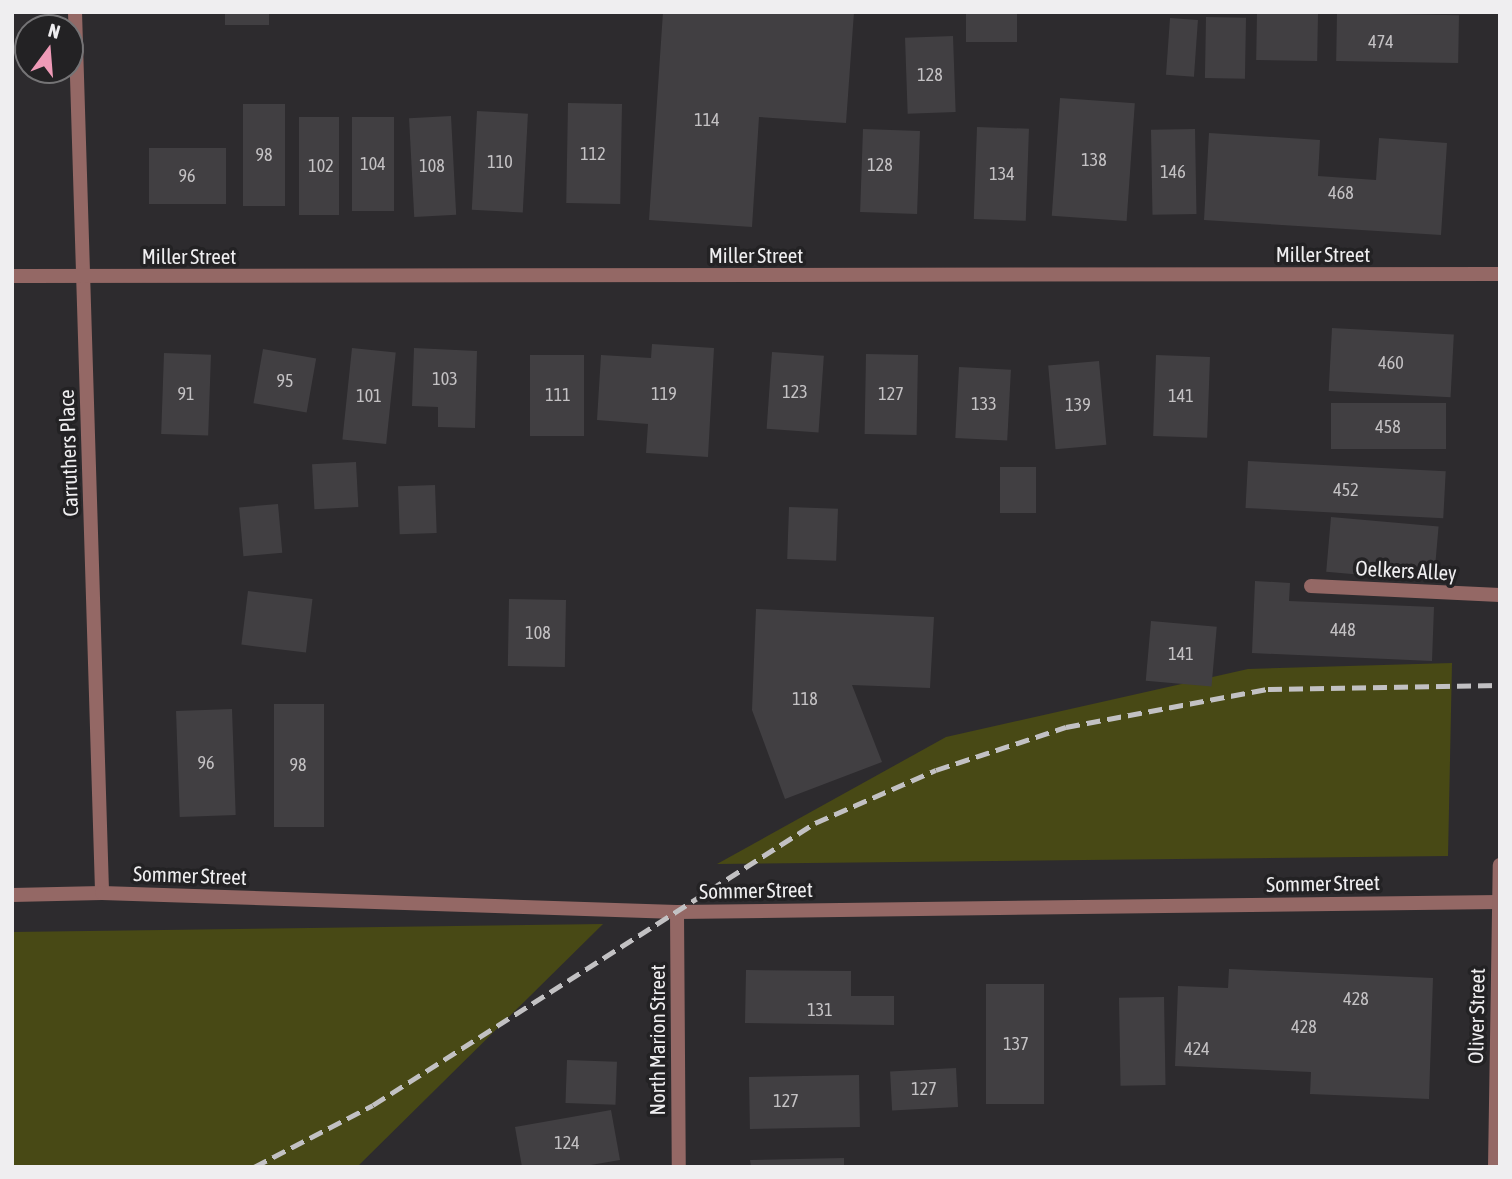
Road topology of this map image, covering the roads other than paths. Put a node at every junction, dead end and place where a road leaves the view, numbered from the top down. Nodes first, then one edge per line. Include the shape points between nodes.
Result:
1 (75, 12) edge
2 (1500, 274) edge
3 (12, 276) edge
4 (83, 277) junction
5 (1311, 586) dead end
6 (1500, 596) edge
7 (1500, 865) edge
8 (102, 893) junction
9 (12, 895) edge
10 (1499, 902) edge
11 (677, 912) junction
12 (679, 1167) edge
13 (1495, 1167) edge

1 - 4 street, Carruthers Place
2 - 4 street, Miller Street
3 - 4 street, Miller Street
4 - 8 street, Carruthers Place
5 - 6 street, Oelkers Alley
7 - 10 street, Oliver Street
8 - 9 street, Sommer Street
8 - 11 street, Sommer Street
10 - 11 street, Sommer Street
10 - 13 street, Oliver Street
11 - 12 street, North Marion Street

